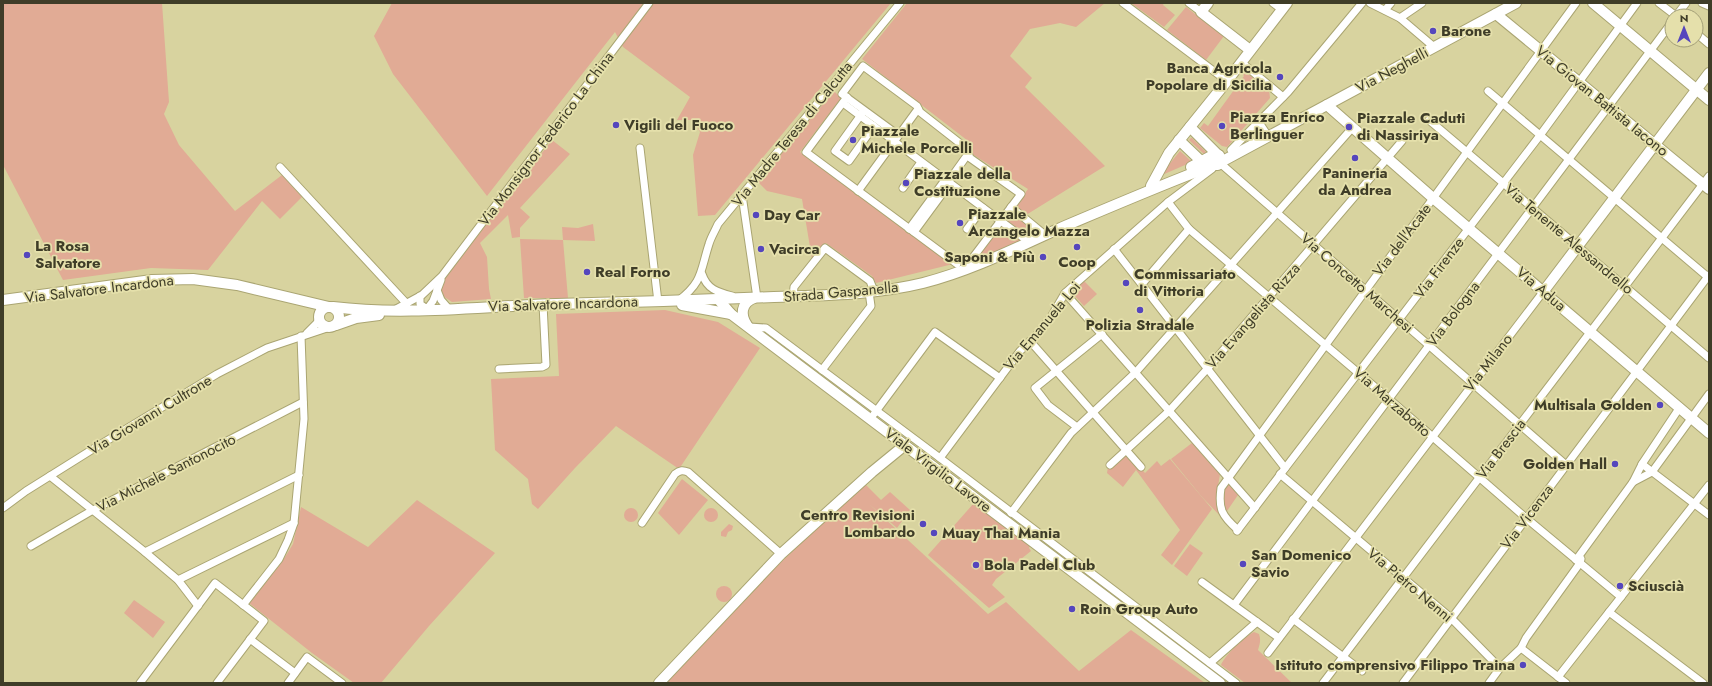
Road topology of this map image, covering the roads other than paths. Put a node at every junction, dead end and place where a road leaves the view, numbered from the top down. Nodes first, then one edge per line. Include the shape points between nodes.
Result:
1 (649, 3) edge
2 (900, 3) edge
3 (1123, 3) edge
4 (1190, 3) edge
5 (1208, 3) edge
6 (1273, 3) edge
7 (1362, 3) edge
8 (1370, 3) edge
9 (1391, 3) edge
10 (1422, 3) edge
11 (1516, 3) edge
12 (1576, 3) edge
13 (1593, 3) edge
14 (1637, 3) edge
15 (1702, 3) edge
16 (1284, 6) edge
17 (1709, 6) edge
18 (1384, 10) junction
19 (1201, 12) junction
20 (1496, 14) junction
21 (1400, 18) junction
22 (1621, 26) junction
23 (1664, 33) edge
24 (1434, 47) junction
25 (1250, 50) junction
26 (1651, 50) junction
27 (1542, 51) junction
28 (1241, 62) junction
29 (1709, 73) edge
30 (1227, 81) junction
31 (1579, 82) junction
32 (1696, 90) junction
33 (1488, 91) dead end
34 (1283, 97) junction
35 (845, 100) junction
36 (1709, 100) edge
37 (1503, 102) junction
38 (1327, 105) junction
39 (1608, 106) junction
40 (918, 109) junction
41 (862, 113) junction
42 (1429, 120) dead end
43 (1258, 121) junction
44 (874, 126) junction
45 (1190, 127) junction
46 (1353, 127) junction
47 (1540, 134) junction
48 (1268, 136) junction
49 (896, 140) junction
50 (1179, 140) junction
51 (1402, 141) dead end
52 (1655, 145) junction
53 (640, 148) dead end
54 (1231, 150) junction
55 (1466, 152) junction
56 (968, 154) junction
57 (1388, 158) junction
58 (1569, 159) junction
59 (1215, 161) junction
60 (922, 162) junction
61 (280, 167) dead end
62 (1173, 180) junction
63 (948, 182) junction
64 (1503, 183) junction
65 (1707, 183) edge
66 (1151, 186) junction
67 (903, 188) dead end
68 (860, 192) junction
69 (1179, 193) junction
70 (1137, 194) junction
71 (742, 195) junction
72 (1614, 197) junction
73 (1433, 198) junction
74 (1168, 202) junction
75 (1011, 207) junction
76 (982, 208) junction
77 (1532, 208) junction
78 (1278, 213) junction
79 (1000, 221) junction
80 (967, 228) dead end
81 (1469, 228) junction
82 (1190, 229) junction
83 (912, 231) junction
84 (1045, 235) junction
85 (1662, 238) junction
86 (1029, 242) junction
87 (1314, 245) junction
88 (1577, 246) junction
89 (1114, 249) junction
90 (1499, 253) junction
91 (974, 256) dead end
92 (957, 264) dead end
93 (1232, 264) junction
94 (702, 274) junction
95 (442, 276) junction
96 (1709, 277) edge
97 (1142, 284) junction
98 (707, 286) junction
99 (694, 287) junction
100 (1625, 287) junction
101 (437, 290) junction
102 (1365, 290) junction
103 (872, 292) junction
104 (1543, 292) junction
105 (1066, 293) junction
106 (420, 296) junction
107 (793, 296) junction
108 (1270, 297) junction
109 (290, 298) junction
110 (743, 298) junction
111 (757, 298) junction
112 (718, 299) junction
113 (3, 300) edge
114 (700, 300) junction
115 (678, 301) junction
116 (661, 302) junction
117 (543, 304) junction
118 (331, 307) junction
119 (408, 307) junction
120 (448, 308) junction
121 (427, 309) junction
122 (732, 314) junction
123 (319, 317) junction
124 (1400, 320) junction
125 (333, 326) junction
126 (1671, 326) junction
127 (748, 327) junction
128 (1176, 328) junction
129 (1591, 331) junction
130 (1102, 334) junction
131 (302, 336) junction
132 (1030, 341) junction
133 (1325, 344) junction
134 (1429, 346) junction
135 (1709, 358) edge
136 (1208, 368) junction
137 (499, 369) dead end
138 (822, 370) junction
139 (1637, 371) junction
140 (1057, 372) junction
141 (1136, 372) junction
142 (1359, 373) junction
143 (1000, 378) junction
144 (1472, 384) junction
145 (1709, 394) edge
146 (1389, 399) junction
147 (303, 402) junction
148 (1680, 407) junction
149 (1169, 411) junction
150 (1093, 413) junction
151 (874, 415) junction
152 (1692, 418) junction
153 (1520, 425) junction
154 (1077, 427) junction
155 (1709, 433) edge
156 (1258, 435) junction
157 (1432, 436) junction
158 (905, 445) junction
159 (1126, 450) junction
160 (940, 458) junction
161 (1642, 464) junction
162 (1110, 465) dead end
163 (1566, 465) junction
164 (1141, 467) dead end
165 (1285, 468) junction
166 (1652, 472) junction
167 (1280, 474) junction
168 (300, 475) junction
169 (50, 476) junction
170 (1228, 477) junction
171 (1479, 478) junction
172 (1633, 482) junction
173 (1709, 485) edge
174 (1312, 501) junction
175 (1694, 503) junction
176 (3, 508) edge
177 (1255, 508) junction
178 (93, 510) junction
179 (1011, 513) junction
180 (1709, 515) edge
181 (1526, 518) junction
182 (294, 523) junction
183 (642, 523) dead end
184 (1017, 523) junction
185 (1237, 530) joint
186 (1355, 538) junction
187 (31, 546) dead end
188 (145, 552) junction
189 (781, 554) junction
190 (1578, 561) junction
191 (1403, 578) junction
192 (178, 580) junction
193 (1202, 582) dead end
194 (1621, 597) junction
195 (243, 605) junction
196 (1234, 605) junction
197 (198, 606) junction
198 (1609, 612) junction
199 (1451, 618) junction
200 (1294, 619) junction
201 (1257, 622) junction
202 (1279, 638) junction
203 (250, 639) junction
204 (1521, 648) junction
205 (1268, 653) dead end
206 (1343, 656) junction
207 (1210, 663) junction
208 (1500, 668) junction
209 (1362, 670) dead end
210 (295, 673) junction
211 (1558, 676) junction
212 (143, 682) edge
213 (217, 683) edge
214 (288, 683) edge
215 (342, 683) edge
216 (659, 683) edge
217 (1220, 683) edge
218 (1236, 683) edge
219 (1323, 683) edge
220 (1403, 683) edge
221 (1489, 683) edge
222 (1566, 683) edge
223 (1702, 683) edge

1 - 95 street, Via Monsignor Federico La China
2 - 71 street, Via Madre Teresa di Calcutta
3 - 30 street
4 - 19 street
5 - 19 street
6 - 16 street
7 - 34 street
8 - 18 street
9 - 18 street
10 - 21 street
11 - 20 street, Via Neghelli
12 - 27 street, Via dell'Acate
13 - 22 street
14 - 22 street, Via Firenze
15 - 17 street
16 - 25 street
18 - 21 street
19 - 25 street
20 - 24 street, Via Neghelli
20 - 27 street, Via Giovan Battista Iacono
21 - 24 street
22 - 26 street
22 - 31 street, Via Firenze
23 - 26 street, Via Bologna
24 - 38 street, Via Neghelli
25 - 28 street
26 - 32 street
26 - 39 street, Via Bologna
27 - 31 street, Via Giovan Battista Iacono
27 - 37 street, Via dell'Acate
28 - 30 street
28 - 34 street
29 - 32 street, Via Milano
30 - 45 street
31 - 39 street, Via Giovan Battista Iacono
31 - 47 street, Via Firenze
32 - 36 street
32 - 52 street, Via Milano
33 - 37 street
34 - 43 street
35 - 40 street via 842,94 863,66
35 - 41 street
35 - 68 street via 806,152
37 - 47 street
37 - 55 street, Via dell'Acate
38 - 46 street, Via Adua
38 - 48 street, Via Neghelli
39 - 52 street, Via Giovan Battista Iacono
39 - 58 street, Via Bologna
40 - 49 street
40 - 56 street via 966,148
41 - 44 street
41 - 44 street via 835,151 849,161
41 - 49 street
42 - 55 street, Via Tenente Alessandrello
43 - 48 street
43 - 54 street
44 - 49 street
45 - 50 street
45 - 59 street
46 - 57 street, Via Adua
46 - 78 street
47 - 58 street
47 - 64 street, Via Firenze
48 - 54 street
48 - 59 street
49 - 60 street
49 - 68 street
50 - 59 street
50 - 66 street
51 - 57 street, Via Evangelista Rizza
52 - 65 street, Via Giovan Battista Iacono
52 - 72 street, Via Milano
53 - 116 street
54 - 59 street
55 - 64 street, Via Tenente Alessandrello
55 - 73 street, Via dell'Acate
56 - 63 street
56 - 75 street via 1021,194
57 - 73 street, Via Adua
57 - 87 street, Via Evangelista Rizza
58 - 72 street
58 - 77 street, Via Bologna
59 - 62 street, Strada Gaspanella
59 - 66 street, Strada Gaspanella
59 - 69 street, Via Emanuela Loi
59 - 78 street, Via Concetto Marchesi
60 - 63 street
60 - 67 street
61 - 119 street
62 - 69 street
62 - 70 street, Strada Gaspanella
63 - 76 street
63 - 83 street
64 - 77 street, Via Tenente Alessandrello
64 - 81 street, Via Firenze
65 - 85 street, Via Brescia
66 - 70 street, Strada Gaspanella
68 - 83 street
69 - 74 street, Via Emanuela Loi
70 - 84 street, Strada Gaspanella
71 - 94 street, Via Madre Teresa di Calcutta via 718,224 709,244
71 - 111 street
72 - 85 street
72 - 88 street, Via Milano
73 - 81 street, Via Adua
73 - 102 street, Via dell'Acate
74 - 82 street, Via Marzabotto
74 - 89 street, Via Emanuela Loi
75 - 79 street
75 - 84 street
76 - 79 street
76 - 80 street
77 - 88 street, Via Tenente Alessandrello
77 - 90 street, Via Bologna
78 - 87 street, Via Concetto Marchesi
78 - 93 street
79 - 86 street
79 - 91 street
81 - 90 street, Via Adua
81 - 124 street, Via Firenze
82 - 93 street, Via Marzabotto
82 - 97 street
83 - 92 street
84 - 86 street, Strada Gaspanella
85 - 96 street
85 - 100 street, Via Brescia
86 - 103 street, Strada Gaspanella via 962,272 922,283
87 - 102 street, Via Concetto Marchesi
87 - 108 street, Via Evangelista Rizza
88 - 100 street, Via Tenente Alessandrello
88 - 104 street, Via Milano
89 - 97 street
89 - 105 street, Via Emanuela Loi
90 - 104 street, Via Adua
90 - 134 street, Via Bologna
93 - 108 street, Via Marzabotto
93 - 128 street
94 - 98 street
94 - 99 street, Via Madre Teresa di Calcutta
95 - 101 street
95 - 106 street
96 - 126 street, Via Vicenza
97 - 128 street
98 - 110 street via 720,293
98 - 112 street
98 - 114 street via 705,297
99 - 114 street via 694,292
99 - 115 street, Via Madre Teresa di Calcutta
100 - 126 street, Via Tenente Alessandrello
100 - 129 street, Via Brescia
101 - 120 street
101 - 121 street
102 - 124 street, Via Concetto Marchesi
102 - 133 street, Via dell'Acate
103 - 107 street, Strada Gaspanella
103 - 107 street via 870,281 825,248 794,287
103 - 138 street via 871,306
104 - 129 street, Via Adua
104 - 144 street, Via Milano
105 - 130 street
105 - 132 street, Via Emanuela Loi via 1051,317
106 - 119 street
106 - 121 street via 420,304
107 - 111 street, Strada Gaspanella
108 - 133 street, Via Marzabotto
108 - 136 street, Via Evangelista Rizza
109 - 113 street, Via Salvatore Incardona via 237,285 193,279 152,280
109 - 118 street
109 - 123 street via 307,305
110 - 111 street, Strada Gaspanella
110 - 112 street, Strada Gaspanella
111 - 127 street via 747,302 742,311 742,317
112 - 114 street, Via Salvatore Incardona
112 - 122 street, Viale Virgilio Lavore
114 - 115 street, Via Salvatore Incardona
115 - 116 street, Via Salvatore Incardona
116 - 117 street, Via Salvatore Incardona
116 - 122 street
117 - 120 street, Via Salvatore Incardona
117 - 137 street via 546,365
118 - 119 street via 393,310
118 - 123 street via 323,309
118 - 125 street via 340,315 338,322
119 - 121 street, Via Salvatore Incardona
119 - 125 street via 356,318
120 - 121 street, Via Salvatore Incardona
122 - 127 street, Viale Virgilio Lavore
123 - 125 street via 323,325
123 - 131 street via 311,329
124 - 134 street, Via Concetto Marchesi
124 - 142 street, Via Firenze
125 - 131 street, Via Giovanni Cultrone
126 - 135 street, Via Tenente Alessandrello
126 - 139 street, Via Vicenza
127 - 138 street via 766,328
127 - 151 street, Viale Virgilio Lavore
128 - 136 street
128 - 141 street
129 - 139 street, Via Adua
129 - 153 street, Via Brescia
130 - 140 street
130 - 141 street
131 - 147 street
131 - 169 street, Via Giovanni Cultrone via 267,348 216,374
132 - 140 street
132 - 143 street, Via Emanuela Loi
133 - 142 street, Via Marzabotto
133 - 156 street, Via dell'Acate
134 - 144 street, Via Concetto Marchesi
134 - 146 street, Via Bologna
136 - 149 street, Via Evangelista Rizza
136 - 156 street
138 - 151 street
139 - 148 street, Via Adua
139 - 163 street, Via Vicenza
140 - 150 street
140 - 154 street via 1035,388 1048,406
141 - 149 street
141 - 150 street
142 - 146 street, Via Marzabotto
142 - 165 street, Via Firenze
143 - 151 street via 935,332
143 - 160 street, Via Emanuela Loi
144 - 153 street, Via Concetto Marchesi
144 - 157 street, Via Milano
145 - 152 street
146 - 157 street, Via Marzabotto
146 - 174 street, Via Bologna
147 - 168 street
147 - 178 street, Via Michele Santonocito
148 - 152 street, Via Adua
148 - 161 street
149 - 159 street, Via Evangelista Rizza
149 - 170 street
150 - 154 street
150 - 159 street
151 - 158 street, Viale Virgilio Lavore
151 - 160 street
152 - 155 street, Via Adua
152 - 166 street
153 - 163 street, Via Concetto Marchesi
153 - 171 street, Via Brescia
154 - 179 street
156 - 165 street
156 - 170 street, Via dell'Acate
157 - 171 street, Via Marzabotto
157 - 186 street, Via Milano
158 - 184 street, Viale Virgilio Lavore
158 - 189 street
159 - 162 street, Via Evangelista Rizza
159 - 164 street
160 - 179 street
161 - 166 street
161 - 172 street
163 - 181 street, Via Vicenza
165 - 167 street, Via Firenze
166 - 172 street
166 - 175 street
167 - 174 street, Via Pietro Nenni
167 - 177 street, Via Firenze
168 - 182 street
168 - 188 street
169 - 176 street, Via Giovanni Cultrone
169 - 178 street
170 - 177 street
170 - 185 street, Via dell'Acate via 1221,488 1219,500 1222,512
171 - 181 street, Via Marzabotto
171 - 191 street, Via Brescia
172 - 190 street via 1581,552
173 - 175 street
174 - 186 street, Via Pietro Nenni
174 - 196 street, Via Bologna
175 - 180 street
175 - 194 street
177 - 185 street, Via Firenze
178 - 187 street, Via Michele Santonocito
178 - 188 street
179 - 184 street
181 - 190 street, Via Marzabotto
181 - 199 street, Via Vicenza
182 - 192 street
182 - 195 street via 279,559
183 - 189 street via 675,474 681,470 688,472
184 - 207 street
184 - 217 street, Viale Virgilio Lavore
186 - 191 street, Via Pietro Nenni
186 - 200 street, Via Milano
188 - 192 street
189 - 216 street
190 - 194 street, Via Marzabotto
190 - 204 street
191 - 199 street, Via Pietro Nenni
191 - 206 street, Via Brescia
192 - 197 street
193 - 196 street
194 - 198 street
195 - 197 street via 215,583
195 - 203 street via 264,621
196 - 201 street
197 - 212 street
198 - 211 street
198 - 223 street
199 - 208 street, Via Pietro Nenni
199 - 220 street, Via Vicenza
200 - 202 street, Via Milano
200 - 206 street
201 - 202 street
201 - 207 street
202 - 205 street, Via Milano
203 - 210 street
203 - 213 street
204 - 208 street
204 - 211 street
206 - 209 street
206 - 219 street, Via Brescia
207 - 218 street
208 - 221 street
210 - 214 street
210 - 215 street via 308,657
211 - 222 street

